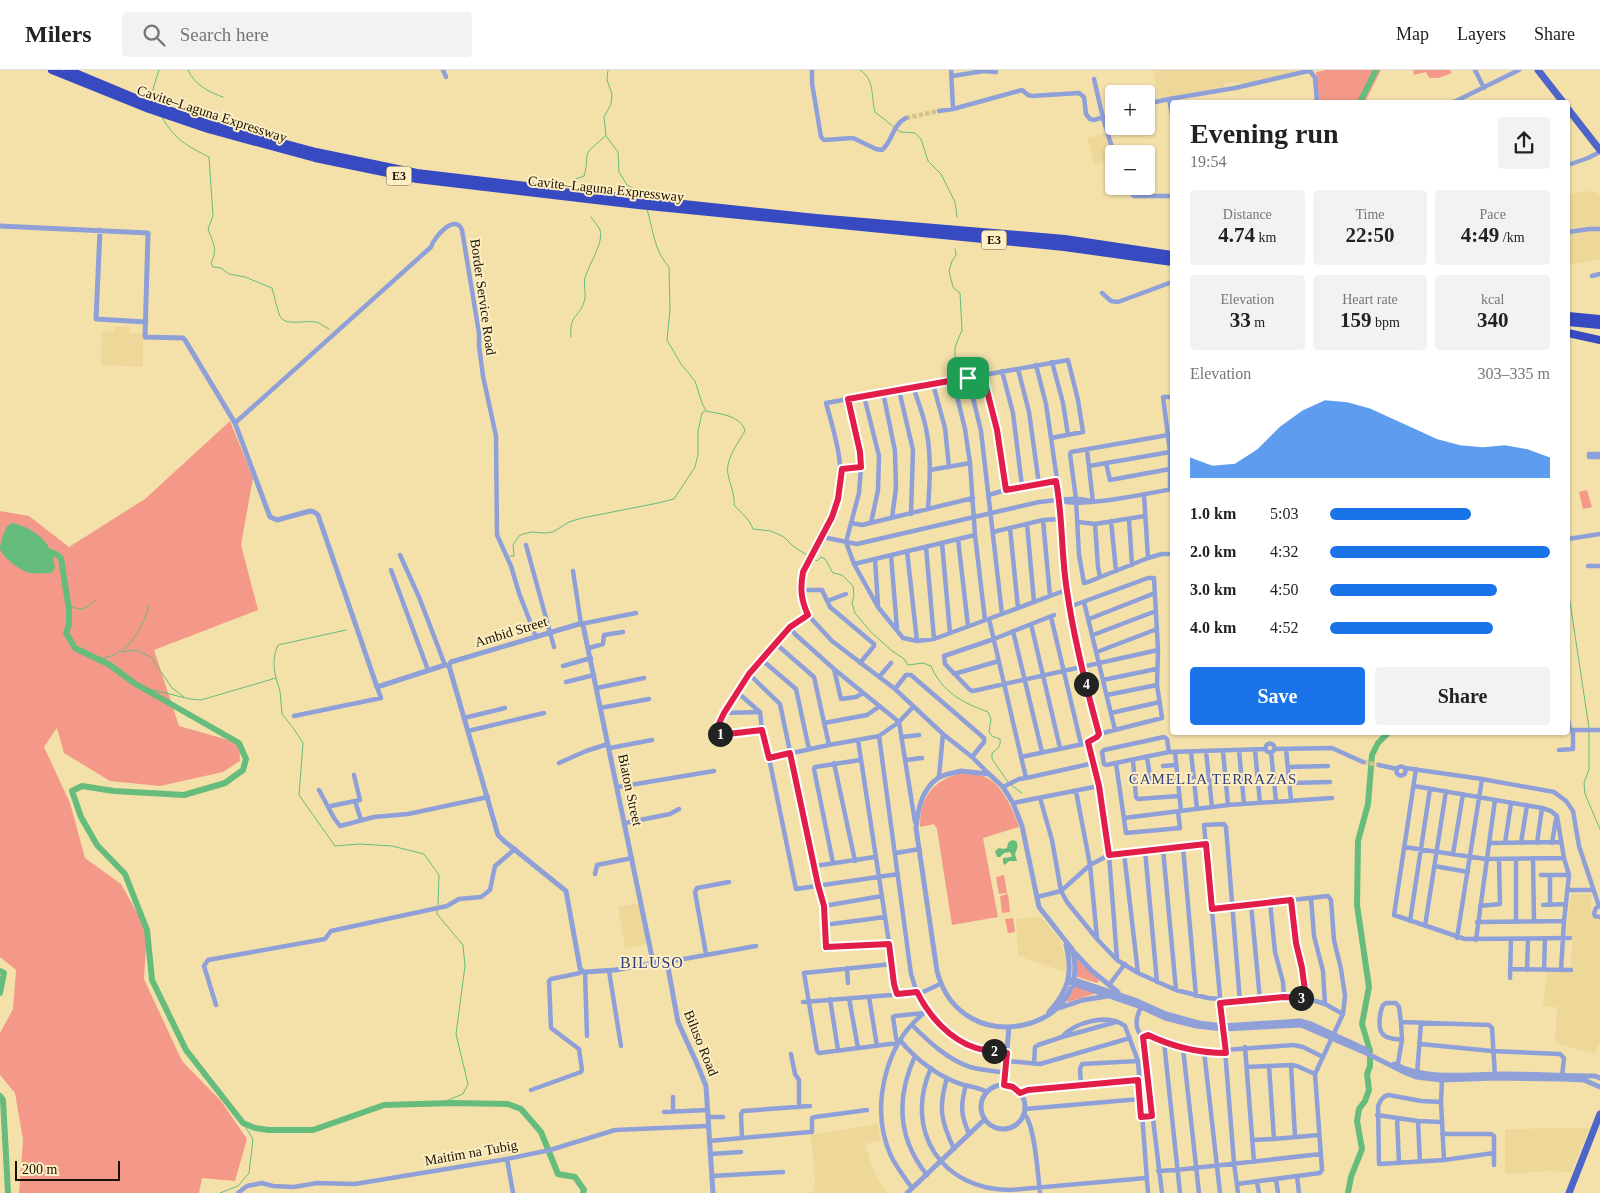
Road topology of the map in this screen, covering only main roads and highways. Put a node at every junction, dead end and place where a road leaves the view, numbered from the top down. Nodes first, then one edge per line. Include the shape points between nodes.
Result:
1 (52, 70) edge
2 (68, 70) edge
3 (1538, 70) edge
4 (1561, 100) edge
5 (148, 106) junction
6 (1570, 112) edge
7 (1600, 151) edge
8 (816, 220) junction
9 (1170, 254) edge
10 (1170, 262) edge
11 (1570, 316) edge
12 (1600, 319) edge
13 (1570, 322) edge
14 (1600, 325) edge
15 (1570, 333) edge
16 (1600, 340) edge
17 (1600, 1114) edge
18 (1569, 1193) edge

1 - 5 highway, Cavite–Laguna Expressway / E3
2 - 5 highway, Cavite–Laguna Expressway / E3
3 - 4 main road
5 - 8 highway, Cavite–Laguna Expressway / E3 via 226,134 396,176 475,187
6 - 7 main road
8 - 9 highway, Cavite–Laguna Expressway / E3 via 1065,239
8 - 10 highway, Cavite–Laguna Expressway / E3
11 - 12 highway
13 - 14 highway
15 - 16 highway
17 - 18 main road

